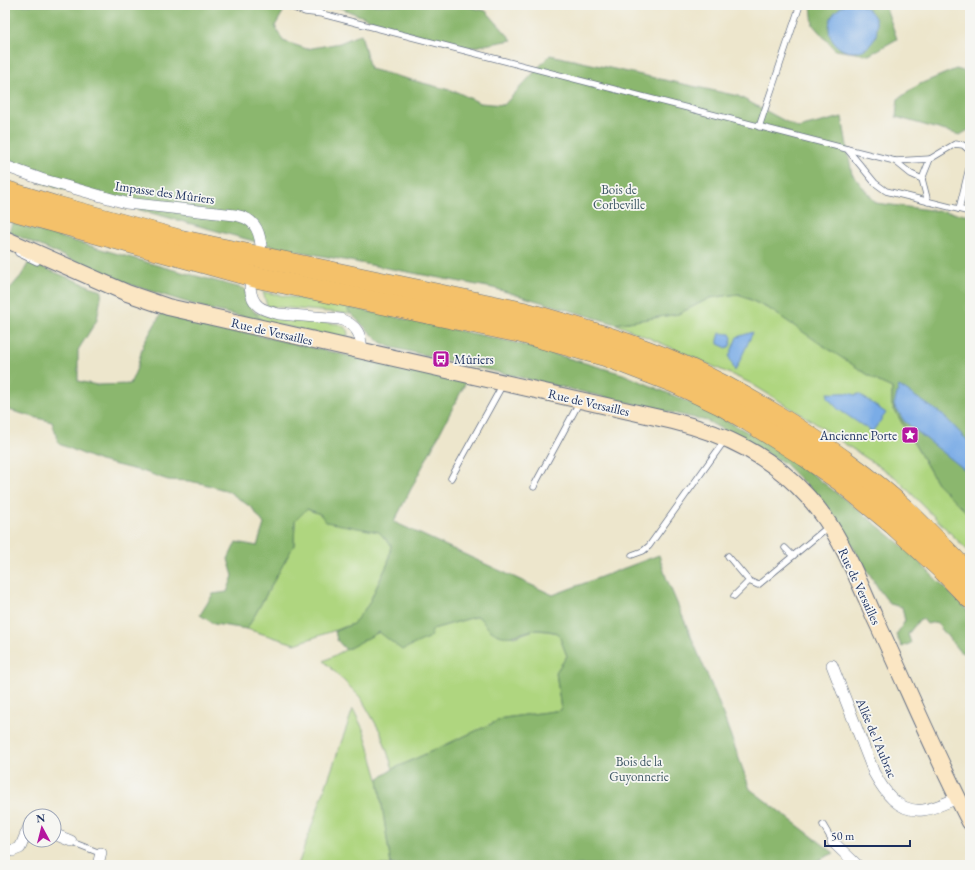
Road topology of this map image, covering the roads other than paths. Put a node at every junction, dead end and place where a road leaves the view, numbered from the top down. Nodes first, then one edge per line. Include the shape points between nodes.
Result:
1 (285, 5) edge
2 (303, 5) edge
3 (800, 5) edge
4 (322, 14) junction
5 (759, 127) junction
6 (847, 149) junction
7 (970, 150) edge
8 (930, 159) junction
9 (895, 161) junction
10 (970, 164) edge
11 (5, 166) edge
12 (922, 179) junction
13 (5, 191) edge
14 (928, 202) junction
15 (5, 208) edge
16 (959, 209) junction
17 (970, 212) edge
18 (8, 245) edge
19 (261, 245) dead end
20 (37, 262) dead end
21 (250, 287) dead end
22 (362, 352) junction
23 (504, 383) junction
24 (581, 400) junction
25 (727, 438) junction
26 (450, 478) dead end
27 (534, 487) dead end
28 (830, 526) junction
29 (786, 548) dead end
30 (632, 554) dead end
31 (728, 556) dead end
32 (793, 556) junction
33 (970, 576) edge
34 (749, 581) junction
35 (734, 596) dead end
36 (970, 598) edge
37 (832, 665) dead end
38 (958, 798) junction
39 (970, 822) edge
40 (823, 825) dead end
41 (62, 837) edge
42 (74, 842) joint
43 (833, 842) joint
44 (22, 843) edge
45 (5, 848) edge
46 (100, 853) joint
47 (98, 865) edge
48 (857, 865) edge

1 - 4 lane via 305,12
2 - 4 lane
3 - 5 lane
4 - 5 lane
5 - 6 lane
6 - 9 lane
6 - 14 lane via 875,183 886,191
7 - 8 lane via 963,145 955,144
8 - 9 lane
8 - 12 lane
9 - 12 lane
10 - 16 lane
11 - 19 street, Impasse des Mûriers via 126,203 247,218 256,227
12 - 14 lane
13 - 33 highway via 178,240 526,314 614,340 680,365 726,386 759,405 855,469 905,510
14 - 16 lane
15 - 36 highway via 255,277 527,334 606,356 676,383 749,421 841,481 893,524
16 - 17 lane
18 - 20 lane
18 - 22 main road, Rue de Versailles via 168,307
21 - 22 street via 252,299 257,306 269,312 340,319 347,322 358,332
22 - 23 main road, Rue de Versailles
23 - 24 main road, Rue de Versailles
23 - 26 lane
24 - 25 main road, Rue de Versailles via 690,425
24 - 27 lane
25 - 28 main road, Rue de Versailles via 779,470 808,497
25 - 30 lane via 649,546
28 - 32 lane
28 - 38 main road, Rue de Versailles
29 - 32 lane
31 - 34 lane
32 - 34 lane via 758,584
34 - 35 lane
37 - 38 street, Allée de l'Aubrac via 874,773 894,801 905,808 922,810
38 - 39 main road, Rue de Versailles
40 - 43 lane
41 - 42 street
42 - 46 lane
43 - 48 street
44 - 45 street via 20,848 12,851
46 - 47 street

